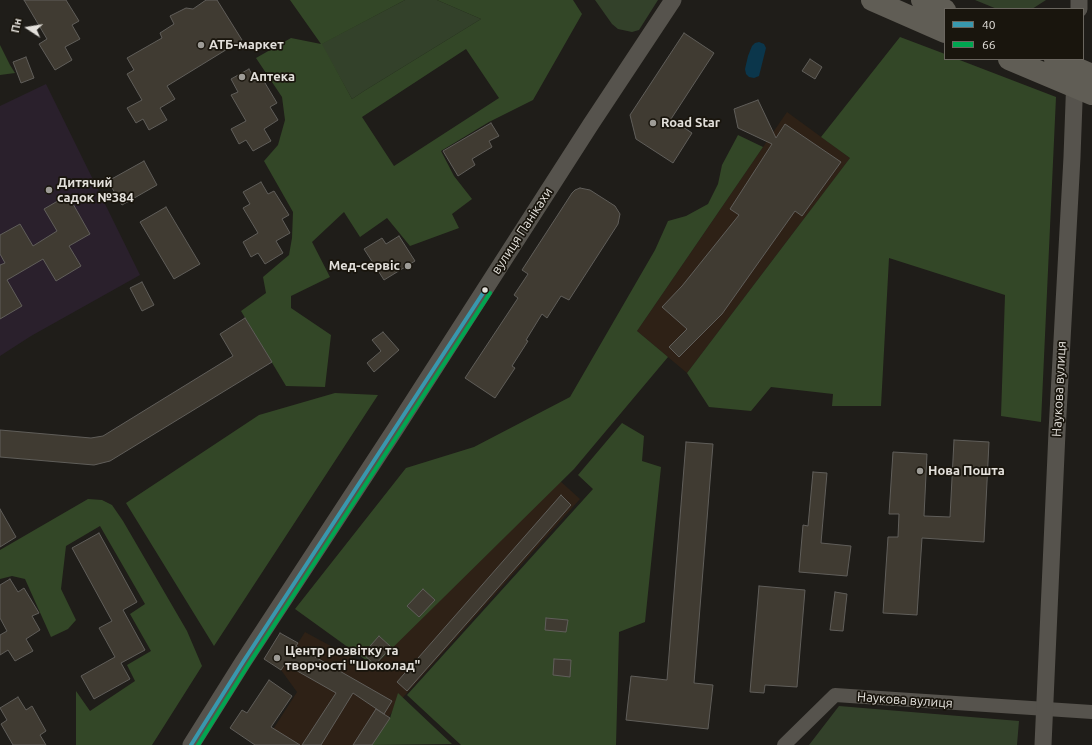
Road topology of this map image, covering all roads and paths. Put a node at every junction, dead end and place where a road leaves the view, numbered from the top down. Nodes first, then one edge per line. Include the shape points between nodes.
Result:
1 (673, 0) edge
2 (872, 0) edge
3 (922, 0) edge
4 (944, 10) edge
5 (944, 32) edge
6 (1013, 60) edge
7 (1056, 60) edge
8 (1082, 77) edge
9 (1046, 709) junction
10 (1092, 712) edge
11 (191, 745) edge
12 (784, 745) edge
13 (1044, 745) edge

1 - 11 street, вулиця Панікахи via 590,124
2 - 5 main road
3 - 4 main road
6 - 8 main road
7 - 8 main road
8 - 9 street, Наукова вулиця via 1057,432
9 - 10 street, Наукова вулиця
9 - 12 street, Наукова вулиця via 835,695
9 - 13 street, Наукова вулиця

